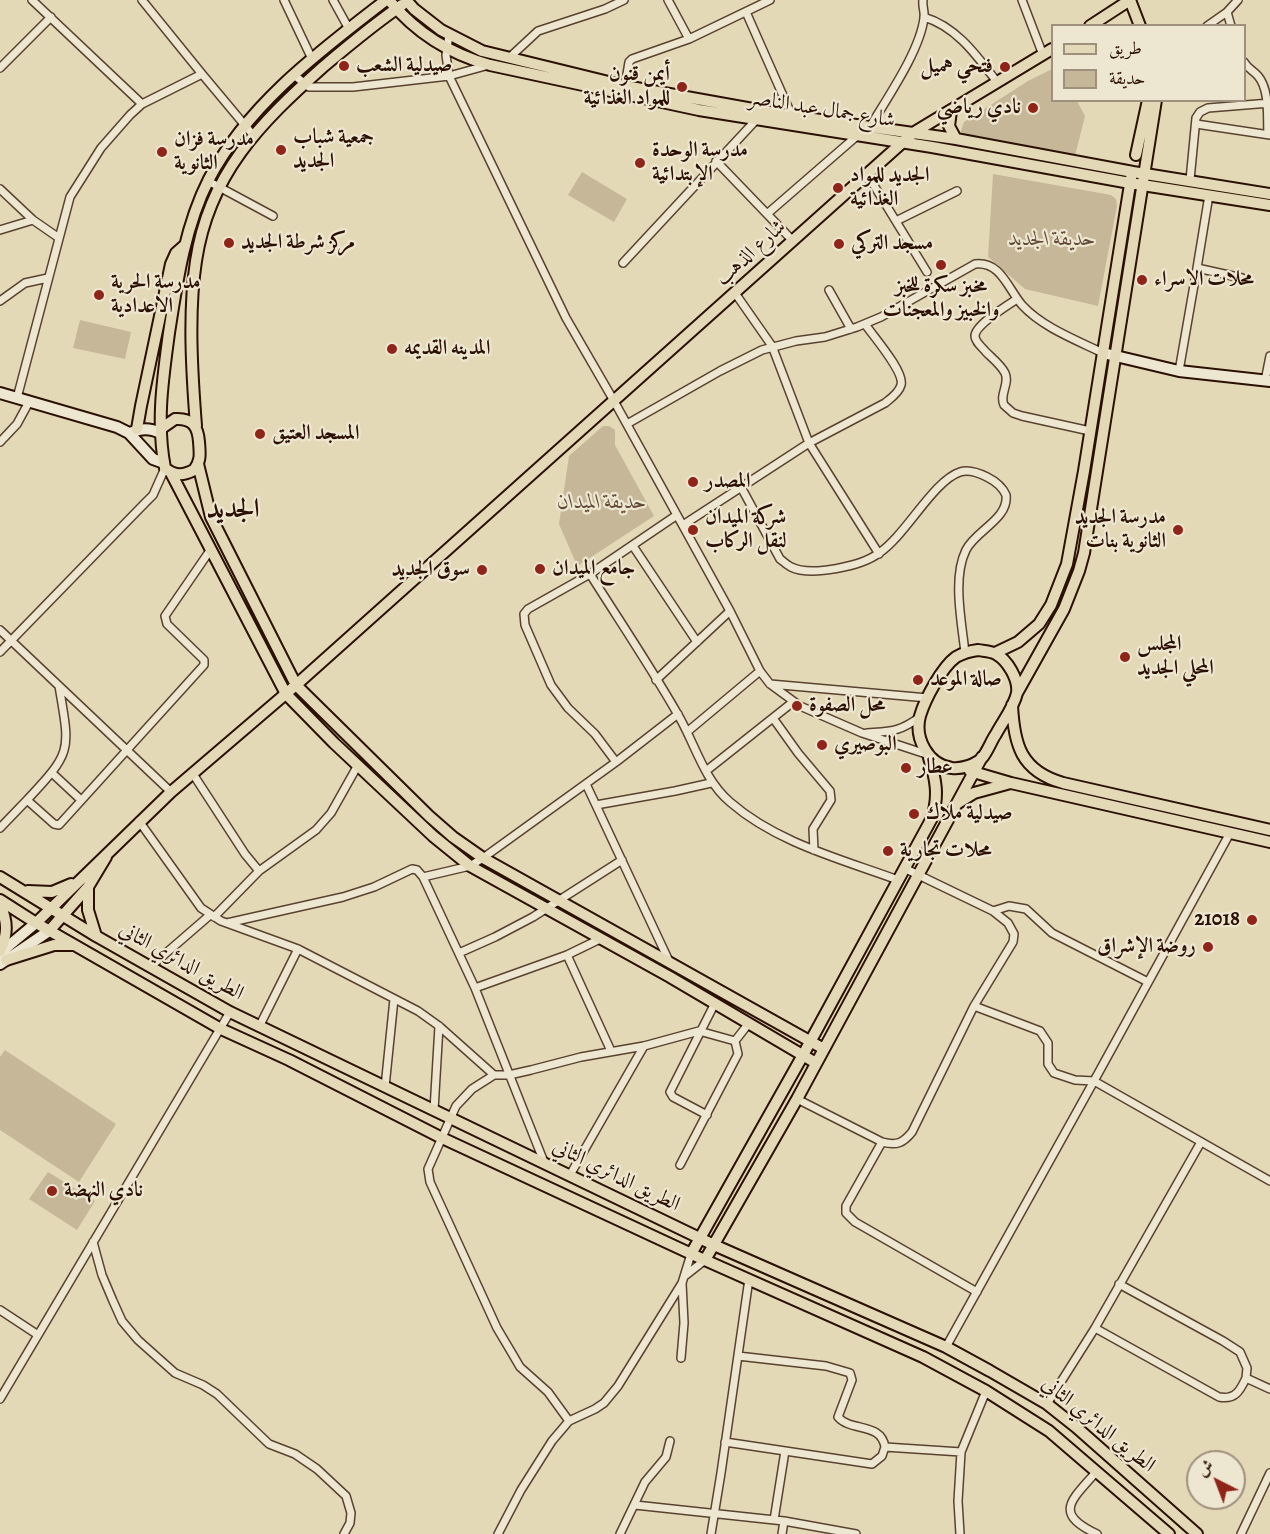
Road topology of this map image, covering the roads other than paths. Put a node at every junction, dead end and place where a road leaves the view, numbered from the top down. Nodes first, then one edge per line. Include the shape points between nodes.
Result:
1 (142, 0) edge
2 (284, 0) edge
3 (333, 0) edge
4 (408, 0) edge
5 (624, 0) edge
6 (668, 0) edge
7 (770, 0) edge
8 (923, 0) edge
9 (1022, 0) edge
10 (1130, 0) edge
11 (1138, 0) edge
12 (1238, 0) edge
13 (36, 2) edge
14 (390, 3) edge
15 (747, 12) junction
16 (1227, 12) junction
17 (51, 17) junction
18 (924, 17) junction
19 (1093, 24) edge
20 (1139, 24) edge
21 (1147, 24) edge
22 (1210, 24) edge
23 (1231, 24) edge
24 (349, 29) junction
25 (449, 35) junction
26 (689, 39) junction
27 (446, 49) junction
28 (1048, 52) edge
29 (509, 58) junction
30 (312, 59) junction
31 (1246, 64) edge
32 (490, 65) junction
33 (0, 68) edge
34 (202, 74) junction
35 (294, 75) junction
36 (449, 76) junction
37 (997, 82) junction
38 (303, 84) junction
39 (625, 86) junction
40 (1148, 102) edge
41 (1156, 102) edge
42 (142, 104) junction
43 (1268, 104) edge
44 (951, 111) junction
45 (792, 116) junction
46 (756, 120) junction
47 (1196, 124) junction
48 (244, 125) junction
49 (870, 127) junction
50 (913, 133) junction
51 (253, 135) junction
52 (858, 135) junction
53 (1269, 135) edge
54 (956, 139) junction
55 (904, 143) junction
56 (1136, 155) joint
57 (716, 161) junction
58 (867, 174) junction
59 (1131, 177) junction
60 (1144, 179) junction
61 (1190, 180) junction
62 (208, 181) junction
63 (219, 187) junction
64 (0, 189) edge
65 (957, 191) dead end
66 (1270, 194) edge
67 (1209, 195) junction
68 (1270, 205) edge
69 (767, 214) junction
70 (273, 216) dead end
71 (33, 220) junction
72 (896, 221) junction
73 (0, 230) edge
74 (59, 238) junction
75 (793, 241) junction
76 (185, 244) junction
77 (623, 263) dead end
78 (1197, 268) junction
79 (927, 272) dead end
80 (48, 278) junction
81 (1242, 278) dead end
82 (830, 290) dead end
83 (735, 292) junction
84 (1017, 299) junction
85 (0, 302) edge
86 (865, 324) junction
87 (851, 329) junction
88 (772, 346) junction
89 (1102, 353) junction
90 (1270, 356) edge
91 (1116, 357) junction
92 (1179, 371) junction
93 (1268, 381) edge
94 (0, 393) edge
95 (17, 398) junction
96 (614, 401) junction
97 (29, 402) junction
98 (627, 424) junction
99 (196, 426) junction
100 (161, 430) junction
101 (133, 431) junction
102 (1090, 431) junction
103 (0, 442) edge
104 (809, 443) junction
105 (198, 464) junction
106 (167, 468) junction
107 (741, 487) junction
108 (677, 515) junction
109 (683, 525) junction
110 (633, 546) junction
111 (211, 549) junction
112 (879, 554) junction
113 (590, 574) junction
114 (730, 611) junction
115 (0, 630) edge
116 (12, 641) junction
117 (697, 642) junction
118 (0, 652) edge
119 (965, 653) junction
120 (995, 653) junction
121 (760, 671) junction
122 (656, 680) junction
123 (770, 684) junction
124 (296, 685) junction
125 (59, 686) junction
126 (1017, 693) junction
127 (286, 694) junction
128 (928, 698) junction
129 (793, 702) junction
130 (1012, 705) junction
131 (678, 714) junction
132 (920, 717) junction
133 (773, 718) junction
134 (687, 732) junction
135 (862, 733) junction
136 (128, 751) junction
137 (928, 756) junction
138 (982, 757) junction
139 (616, 762) junction
140 (358, 765) junction
141 (962, 768) junction
142 (705, 771) junction
143 (52, 773) junction
144 (974, 773) junction
145 (193, 774) junction
146 (711, 783) junction
147 (1011, 783) junction
148 (586, 784) junction
149 (171, 792) junction
150 (27, 800) junction
151 (81, 800) junction
152 (958, 803) junction
153 (596, 805) junction
154 (139, 821) junction
155 (0, 828) edge
156 (1270, 830) edge
157 (1230, 833) junction
158 (1270, 842) edge
159 (814, 850) junction
160 (483, 858) junction
161 (622, 860) junction
162 (470, 866) junction
163 (904, 868) junction
164 (259, 871) junction
165 (918, 875) junction
166 (0, 877) edge
167 (423, 877) junction
168 (898, 880) junction
169 (84, 883) junction
170 (23, 891) junction
171 (0, 900) edge
172 (557, 900) junction
173 (0, 905) edge
174 (51, 908) junction
175 (545, 908) junction
176 (993, 911) junction
177 (63, 916) junction
178 (212, 916) junction
179 (36, 923) junction
180 (227, 923) junction
181 (49, 931) junction
182 (96, 936) junction
183 (600, 939) junction
184 (75, 945) junction
185 (298, 949) junction
186 (459, 953) junction
187 (567, 955) junction
188 (2, 957) edge
189 (669, 962) junction
190 (150, 967) junction
191 (1148, 982) junction
192 (475, 988) junction
193 (394, 999) junction
194 (715, 1003) junction
195 (974, 1006) junction
196 (231, 1012) junction
197 (749, 1023) junction
198 (259, 1026) junction
199 (439, 1026) junction
200 (220, 1029) junction
201 (699, 1031) junction
202 (735, 1041) junction
203 (810, 1042) junction
204 (644, 1046) junction
205 (824, 1049) junction
206 (611, 1051) junction
207 (803, 1055) junction
208 (816, 1062) junction
209 (495, 1075) junction
210 (509, 1075) junction
211 (1094, 1081) junction
212 (384, 1087) junction
213 (797, 1099) junction
214 (434, 1110) junction
215 (706, 1114) junction
216 (450, 1117) junction
217 (442, 1138) junction
218 (882, 1142) junction
219 (1201, 1142) junction
220 (544, 1162) junction
221 (680, 1165) dead end
222 (570, 1175) junction
223 (1270, 1180) edge
224 (700, 1237) junction
225 (93, 1242) junction
226 (714, 1245) junction
227 (691, 1254) junction
228 (705, 1260) junction
229 (686, 1275) junction
230 (749, 1279) junction
231 (682, 1283) junction
232 (1119, 1284) junction
233 (977, 1292) junction
234 (0, 1310) edge
235 (1095, 1328) junction
236 (38, 1335) junction
237 (946, 1347) junction
238 (738, 1356) junction
239 (681, 1358) dead end
240 (1246, 1378) junction
241 (1270, 1389) edge
242 (986, 1391) junction
243 (0, 1399) edge
244 (1047, 1404) junction
245 (569, 1420) junction
246 (670, 1441) dead end
247 (725, 1442) junction
248 (885, 1446) junction
249 (785, 1451) junction
250 (961, 1452) junction
251 (1097, 1472) junction
252 (1270, 1473) edge
253 (1268, 1482) edge
254 (634, 1505) junction
255 (714, 1513) junction
256 (774, 1520) junction
257 (784, 1521) junction
258 (344, 1534) edge
259 (498, 1534) edge
260 (620, 1534) edge
261 (711, 1534) edge
262 (782, 1534) edge
263 (856, 1534) edge
264 (960, 1534) edge
265 (1097, 1534) edge
266 (1170, 1534) edge
267 (1197, 1534) edge
268 (1240, 1534) edge

1 - 34 street
2 - 30 street
3 - 24 street
4 - 14 main road
4 - 25 main road, شارع جمال عبد الناصر
5 - 29 street via 538,31
6 - 26 street
7 - 15 street
8 - 18 street
9 - 28 street
10 - 19 main road
10 - 20 main road
11 - 21 main road
12 - 16 street
13 - 17 street
14 - 24 main road
14 - 27 main road, شارع جمال عبد الناصر via 410,24
14 - 38 main road via 354,41
15 - 26 street
15 - 45 street
16 - 22 street
16 - 23 street
17 - 33 street
17 - 42 street
18 - 37 street via 954,33
18 - 49 street via 909,60
24 - 30 main road
25 - 27 street
25 - 29 main road, شارع جمال عبد الناصر via 482,51
26 - 39 street via 629,60
27 - 32 main road, شارع جمال عبد الناصر
27 - 36 street
28 - 37 main road, شارع الذهب
29 - 39 main road, شارع جمال عبد الناصر
30 - 35 main road
31 - 43 street via 1261,79
32 - 36 street
32 - 46 main road, شارع جمال عبد الناصر
34 - 42 street
34 - 48 street
35 - 38 street
35 - 48 main road
36 - 38 street via 353,87 316,88
36 - 96 street via 566,318
37 - 44 main road, شارع الذهب
38 - 51 main road
39 - 45 main road, شارع جمال عبد الناصر
40 - 56 main road
41 - 60 main road
42 - 74 street via 118,126 77,185
43 - 47 street via 1204,109
43 - 53 street
44 - 50 main road, شارع الذهب
44 - 54 main road via 949,126
45 - 49 main road, شارع جمال عبد الناصر
46 - 52 main road, شارع جمال عبد الناصر
46 - 57 street
47 - 53 street
47 - 61 street
48 - 51 street
48 - 62 main road
49 - 50 main road, شارع جمال عبد الناصر
50 - 54 main road, شارع جمال عبد الناصر
50 - 55 main road, شارع الذهب
51 - 63 main road
52 - 55 main road, شارع جمال عبد الناصر
52 - 69 street
54 - 59 main road, شارع جمال عبد الناصر
55 - 58 main road, شارع الذهب
55 - 59 main road, شارع جمال عبد الناصر
56 - 59 street
57 - 69 street
57 - 77 street
58 - 72 street
58 - 75 main road, شارع الذهب
59 - 60 main road, شارع جمال عبد الناصر
59 - 89 main road
60 - 61 main road, شارع جمال عبد الناصر
60 - 67 main road, شارع جمال عبد الناصر
60 - 91 main road
61 - 66 main road, شارع جمال عبد الناصر
62 - 63 street
62 - 76 main road
63 - 70 street
63 - 99 main road via 205,222 192,286
64 - 71 street
65 - 72 street
67 - 68 main road, شارع جمال عبد الناصر
67 - 78 street
69 - 75 street
71 - 73 street
71 - 74 street
72 - 79 street
74 - 80 street
75 - 83 main road, شارع الذهب
76 - 100 main road via 163,380
76 - 101 main road via 171,264
78 - 81 street
78 - 92 street
80 - 85 street via 25,283
80 - 95 street
82 - 87 street
83 - 88 street
83 - 96 main road, شارع الذهب
84 - 86 street via 995,269 975,264
84 - 89 street via 1044,322
84 - 102 street via 975,334 978,344 1006,376 1004,405 1022,416
86 - 87 street
86 - 104 street via 900,374 901,386 885,403
87 - 88 street via 825,338
88 - 98 street
88 - 104 street
89 - 91 street
89 - 102 main road
90 - 93 street
91 - 92 street
91 - 126 main road via 1080,571
92 - 93 street
94 - 95 street
95 - 97 street
96 - 98 street
96 - 124 main road, شارع الذهب
97 - 101 street
97 - 103 street via 23,416
98 - 108 street
99 - 100 main road via 182,418
99 - 105 main road
100 - 101 street
100 - 106 main road
101 - 106 street via 153,459
102 - 120 main road via 1071,546 1060,584 1040,624 1018,642
104 - 107 street
104 - 112 street
105 - 106 main road via 194,470 179,475
105 - 124 main road via 211,517
106 - 111 main road
106 - 116 street via 153,495
107 - 109 street
107 - 112 street via 773,548 790,567 825,570
108 - 109 street
108 - 110 street
109 - 114 street
110 - 113 street
110 - 117 street
111 - 127 main road
111 - 136 street via 165,616 167,624 204,664
112 - 119 street via 933,495 960,472 974,472 1000,486 1007,500 1003,510 966,548 961,562
113 - 122 street
113 - 139 street via 528,609 524,619 551,686
114 - 117 street
114 - 121 street
115 - 116 street
116 - 118 street
116 - 125 street
117 - 122 street
119 - 120 main road
119 - 128 main road via 950,662
120 - 126 main road via 1011,670
121 - 123 street
121 - 134 street
122 - 131 street
123 - 128 street
123 - 129 street
124 - 127 main road, شارع الذهب
124 - 160 main road via 429,816
125 - 136 street
125 - 143 street via 67,745
126 - 130 main road
127 - 140 main road
127 - 145 main road, شارع الذهب
128 - 132 main road
129 - 133 street
129 - 135 street
130 - 138 main road
130 - 156 main road via 1015,741 1029,764 1045,777
131 - 134 street
131 - 139 street
132 - 135 street via 893,732
132 - 137 main road via 921,739
133 - 142 street
133 - 159 street via 830,791 831,800 813,829
134 - 142 street
135 - 137 street
136 - 149 street
136 - 151 street
137 - 141 main road via 947,767
137 - 163 main road via 936,804
138 - 141 main road
138 - 144 main road
139 - 148 street
140 - 162 main road
140 - 164 street via 331,813 316,830
141 - 144 main road
142 - 146 street
143 - 150 street
143 - 151 street
144 - 147 main road
144 - 152 main road
145 - 149 main road, شارع الذهب
145 - 164 street
146 - 153 street
146 - 159 street via 729,802 767,828
147 - 152 main road via 974,793
147 - 157 main road
148 - 153 street
148 - 160 street
149 - 154 main road, شارع الذهب
150 - 151 street via 54,825 59,825
150 - 155 street
152 - 165 main road
153 - 161 street
154 - 169 main road, شارع الذهب via 108,854 98,874
154 - 178 street via 201,908
157 - 158 main road
157 - 191 street
159 - 168 street
160 - 162 street
160 - 172 main road
161 - 172 street
161 - 189 street
162 - 167 street
162 - 175 main road
163 - 165 street
163 - 168 main road
164 - 178 street
165 - 176 street
165 - 205 main road
166 - 170 main road, الطريق الدائري الثاني
167 - 180 street via 412,869 343,897
167 - 186 street
168 - 203 main road
169 - 170 main road via 52,892
169 - 174 main road
169 - 177 main road
169 - 182 main road
170 - 174 main road, الطريق الدائري الثاني
171 - 179 main road, الطريق الدائري الثاني
172 - 175 street
172 - 189 main road
173 - 188 main road via 7,933
174 - 177 main road, الطريق الدائري الثاني
174 - 179 main road
175 - 183 main road
175 - 186 street
176 - 191 street via 1009,906 1026,909 1052,933
176 - 195 street via 1011,928 1013,942
177 - 181 main road
177 - 182 main road, الطريق الدائري الثاني
178 - 180 street
178 - 190 street
179 - 181 main road, الطريق الدائري الثاني
179 - 188 street
180 - 185 street
181 - 184 main road, الطريق الدائري الثاني
181 - 188 street
182 - 190 main road, الطريق الدائري الثاني
183 - 187 street
183 - 194 main road
184 - 188 main road via 54,945
184 - 200 main road, الطريق الدائري الثاني
185 - 193 street
185 - 198 street
186 - 192 street
187 - 192 street
187 - 206 street
189 - 203 main road
190 - 196 main road, الطريق الدائري الثاني
191 - 211 street
192 - 210 street
193 - 199 street
193 - 212 street
194 - 197 main road
194 - 201 street
195 - 211 street via 1040,1031 1048,1043 1048,1064 1054,1073
195 - 218 street via 912,1132 903,1142
196 - 198 main road, الطريق الدائري الثاني
196 - 200 street
197 - 202 street
197 - 207 main road
198 - 212 main road, الطريق الدائري الثاني
199 - 209 street
199 - 214 street
200 - 217 main road, الطريق الدائري الثاني
200 - 225 street
201 - 202 street
201 - 204 street
201 - 215 street via 670,1092
202 - 215 street via 738,1054
203 - 205 main road
203 - 207 main road
204 - 206 street
204 - 222 street
205 - 208 main road
206 - 210 street
207 - 208 main road
207 - 224 main road
208 - 213 main road
209 - 210 street
209 - 216 street via 472,1089
210 - 220 street
211 - 219 street
211 - 233 street
212 - 214 main road, الطريق الدائري الثاني
213 - 218 street
213 - 226 main road
214 - 216 main road, الطريق الدائري الثاني
215 - 221 street
216 - 217 street
216 - 220 main road, الطريق الدائري الثاني
217 - 227 main road, الطريق الدائري الثاني
217 - 245 street via 428,1169 430,1182 497,1328 520,1367 548,1392
218 - 233 street via 846,1206 846,1214
219 - 223 street
219 - 232 street
220 - 222 main road, الطريق الدائري الثاني
222 - 224 main road, الطريق الدائري الثاني
224 - 226 main road, الطريق الدائري الثاني
224 - 227 main road
225 - 236 street
225 - 258 street via 122,1321 138,1340 175,1373 204,1384 217,1394 269,1444 295,1454 346,1496 351,1513
226 - 228 main road
226 - 237 main road, الطريق الدائري الثاني
227 - 228 main road, الطريق الدائري الثاني
227 - 229 street
228 - 229 street
228 - 230 main road, الطريق الدائري الثاني
229 - 231 street
230 - 238 street
230 - 242 main road, الطريق الدائري الثاني via 923,1357
231 - 239 street
231 - 245 street via 604,1403
232 - 235 street
232 - 240 street via 1240,1353 1247,1368
233 - 237 street
234 - 236 street
235 - 240 street via 1220,1397 1233,1397
235 - 244 street
236 - 243 street
237 - 244 main road, الطريق الدائري الثاني
238 - 247 street
238 - 248 street via 826,1366 850,1373 852,1380 838,1417 879,1434
240 - 241 street
242 - 250 street
242 - 251 main road, الطريق الدائري الثاني via 1049,1431
244 - 267 main road, الطريق الدائري الثاني
245 - 259 street via 521,1490
246 - 254 street via 666,1457 645,1482
247 - 249 street
247 - 255 street
248 - 249 street via 882,1456 872,1464
248 - 250 street
249 - 256 street
250 - 264 street
251 - 265 street via 1070,1506 1078,1525
251 - 266 main road, الطريق الدائري الثاني
252 - 253 street
253 - 268 street
254 - 255 street
254 - 260 street
255 - 256 street
255 - 261 street
256 - 257 street
257 - 262 street
257 - 263 street

